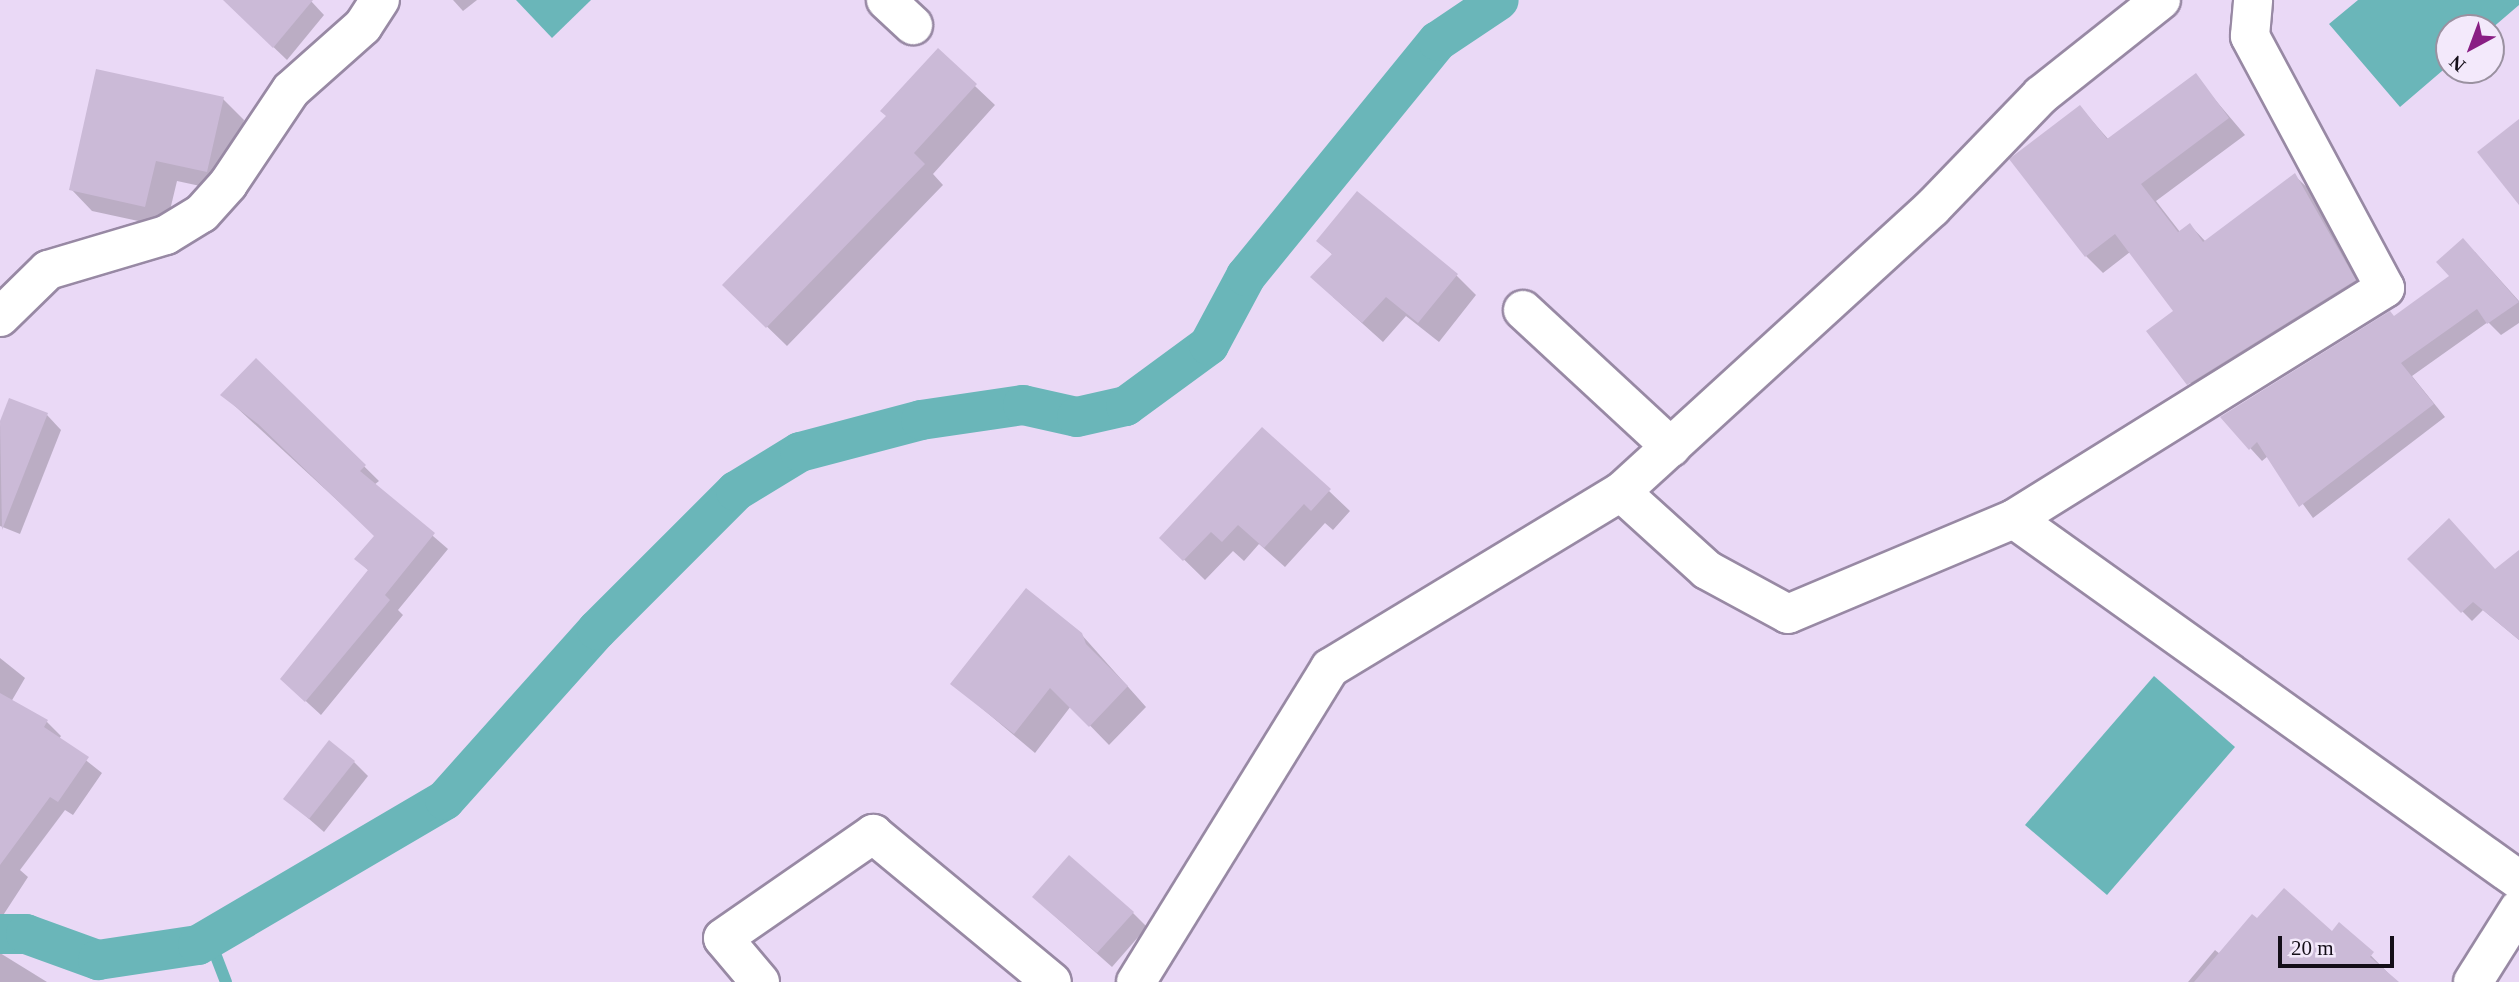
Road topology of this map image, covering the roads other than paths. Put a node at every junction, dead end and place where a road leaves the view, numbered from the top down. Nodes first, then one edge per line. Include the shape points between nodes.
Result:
1 (380, 0) edge
2 (2161, 0) edge
3 (2253, 0) edge
4 (1524, 310) dead end
5 (0, 317) edge
6 (1671, 447) junction
7 (1620, 492) junction
8 (2014, 519) junction
9 (2519, 880) edge
10 (2519, 909) edge
11 (760, 982) edge
12 (1052, 982) edge
13 (1136, 982) edge
14 (2473, 982) edge

1 - 5 street via 363,26 291,90 228,184 202,213 166,235 48,270
2 - 6 street via 2041,95 1932,208
3 - 8 street via 2250,36 2385,288
4 - 6 street
6 - 7 street
7 - 8 street via 1707,570 1788,614
7 - 13 street via 1330,668
8 - 9 street
10 - 14 street
11 - 12 street via 723,938 873,834

